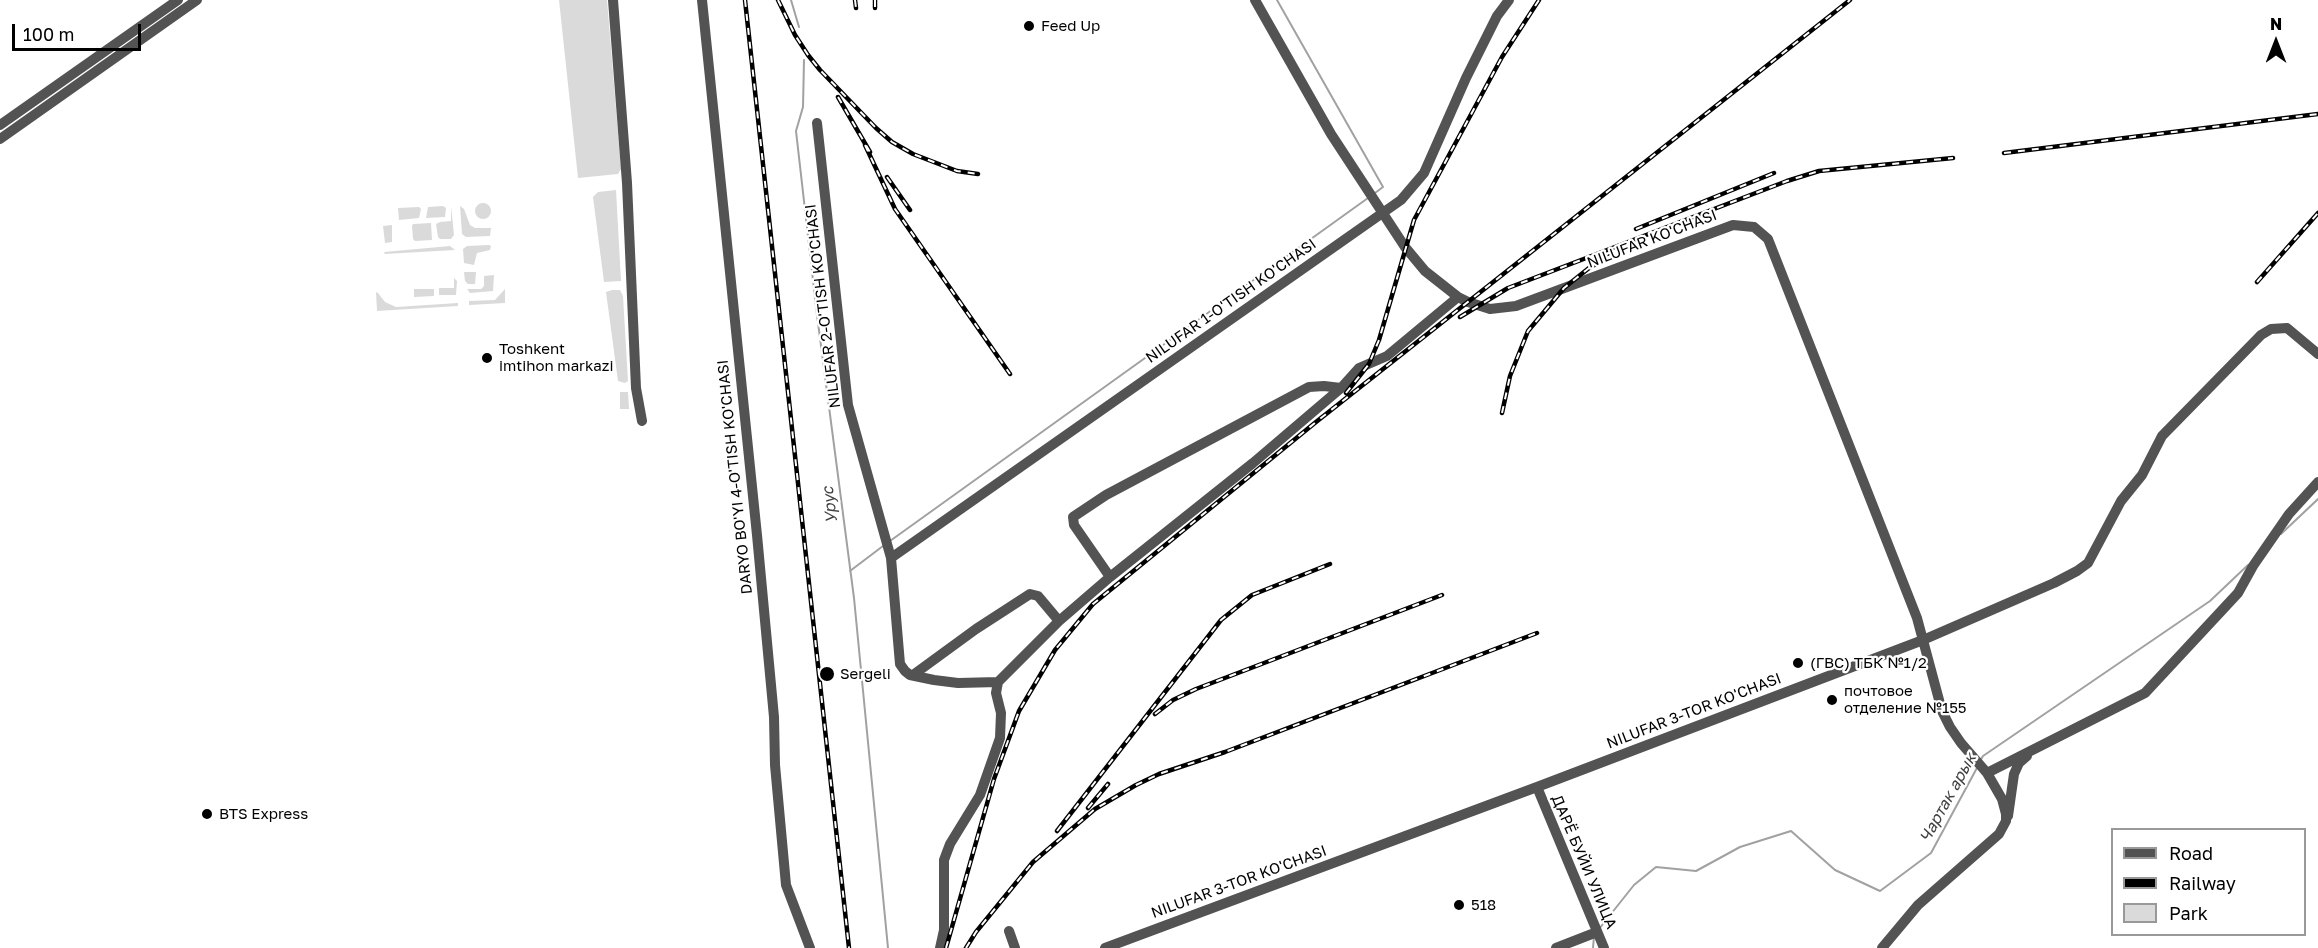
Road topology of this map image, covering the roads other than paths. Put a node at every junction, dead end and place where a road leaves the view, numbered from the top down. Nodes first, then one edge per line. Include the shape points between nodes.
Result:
1 (178, 0) edge
2 (197, 0) edge
3 (613, 0) edge
4 (702, 0) edge
5 (1254, 0) edge
6 (1509, 0) edge
7 (817, 123) dead end
8 (0, 125) edge
9 (0, 139) edge
10 (1383, 214) junction
11 (1458, 297) junction
12 (2318, 354) edge
13 (1341, 388) junction
14 (642, 421) dead end
15 (2318, 482) edge
16 (891, 558) junction
17 (1110, 577) junction
18 (1059, 621) junction
19 (1923, 640) junction
20 (914, 675) junction
21 (998, 682) junction
22 (2038, 746) junction
23 (1987, 773) junction
24 (1536, 787) junction
25 (2006, 821) junction
26 (1009, 932) dead end
27 (1597, 932) junction
28 (810, 948) edge
29 (940, 948) edge
30 (1015, 948) edge
31 (1105, 948) edge
32 (1556, 948) edge
33 (1604, 948) edge
34 (1882, 948) edge

1 - 8 street
2 - 9 street
3 - 14 street via 627,183 636,388
4 - 28 street, DARYO BO'YI 4-O'TISH KO'CHASI via 757,535 786,885
5 - 10 street, NILUFAR KO'CHASI via 1331,134
6 - 10 street, NILUFAR 1-O'TISH KO'CHASI via 1466,78 1424,173
7 - 16 street, NILUFAR 2-O'TISH KO'CHASI via 848,405
10 - 11 street, NILUFAR KO'CHASI via 1417,262
10 - 16 street, NILUFAR 1-O'TISH KO'CHASI
11 - 13 street via 1387,356 1359,368
11 - 19 street, NILUFAR KO'CHASI via 1490,309 1516,306 1729,226 1746,225 1762,231 1771,243
12 - 19 street, NILUFAR 3-TOR KO'CHASI via 2287,328 2266,331 2162,436 2088,563 2054,583
13 - 17 street
13 - 17 street via 1309,387 1076,514 1074,525
15 - 22 street via 2289,514 2238,593 2145,693
16 - 20 street, NILUFAR 2-O'TISH KO'CHASI via 900,664
17 - 18 street
18 - 20 street via 1038,596 1030,594
18 - 21 street
19 - 23 street, NILUFAR KO'CHASI via 1942,711
19 - 24 street, NILUFAR 3-TOR KO'CHASI
20 - 21 street via 958,683
21 - 29 street via 1000,738 980,795 944,860 944,930
22 - 23 street
22 - 25 street via 2015,770
23 - 25 street, NILUFAR KO'CHASI via 2004,803
24 - 27 street, ДАРЁ БУЙИ УЛИЦА
24 - 31 street, NILUFAR 3-TOR KO'CHASI
25 - 34 street via 1999,834 1918,905
26 - 30 street
27 - 32 street
27 - 33 street, ДАРЁ БУЙИ УЛИЦА

